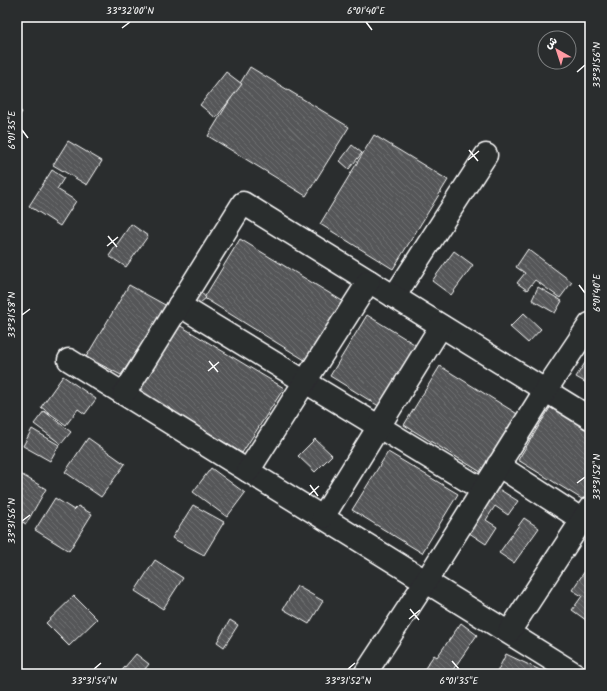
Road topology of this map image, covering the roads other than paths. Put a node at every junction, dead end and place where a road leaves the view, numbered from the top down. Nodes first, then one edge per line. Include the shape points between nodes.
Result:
1 (486, 155) dead end
2 (369, 282) junction
3 (394, 297) junction
4 (179, 305) junction
5 (590, 324) edge
6 (442, 326) junction
7 (69, 360) dead end
8 (304, 382) junction
9 (545, 390) junction
10 (124, 394) junction
11 (590, 418) edge
12 (379, 427) junction
13 (498, 465) junction
14 (248, 471) junction
15 (483, 490) junction
16 (323, 517) junction
17 (587, 517) edge
18 (426, 581) junction
19 (508, 632) junction
20 (365, 674) edge
21 (575, 674) edge

1 - 3 street
2 - 3 street
2 - 4 street via 243,203
2 - 8 street
3 - 6 street
4 - 8 street
4 - 10 street
5 - 9 street
6 - 9 street
6 - 12 street
7 - 10 street
8 - 12 street
8 - 14 street
9 - 11 street
9 - 13 street
10 - 14 street
12 - 15 street
12 - 16 street
13 - 15 street
13 - 17 street
14 - 16 street
15 - 18 street
16 - 18 street
17 - 19 street
18 - 19 street
18 - 20 street
19 - 21 street

